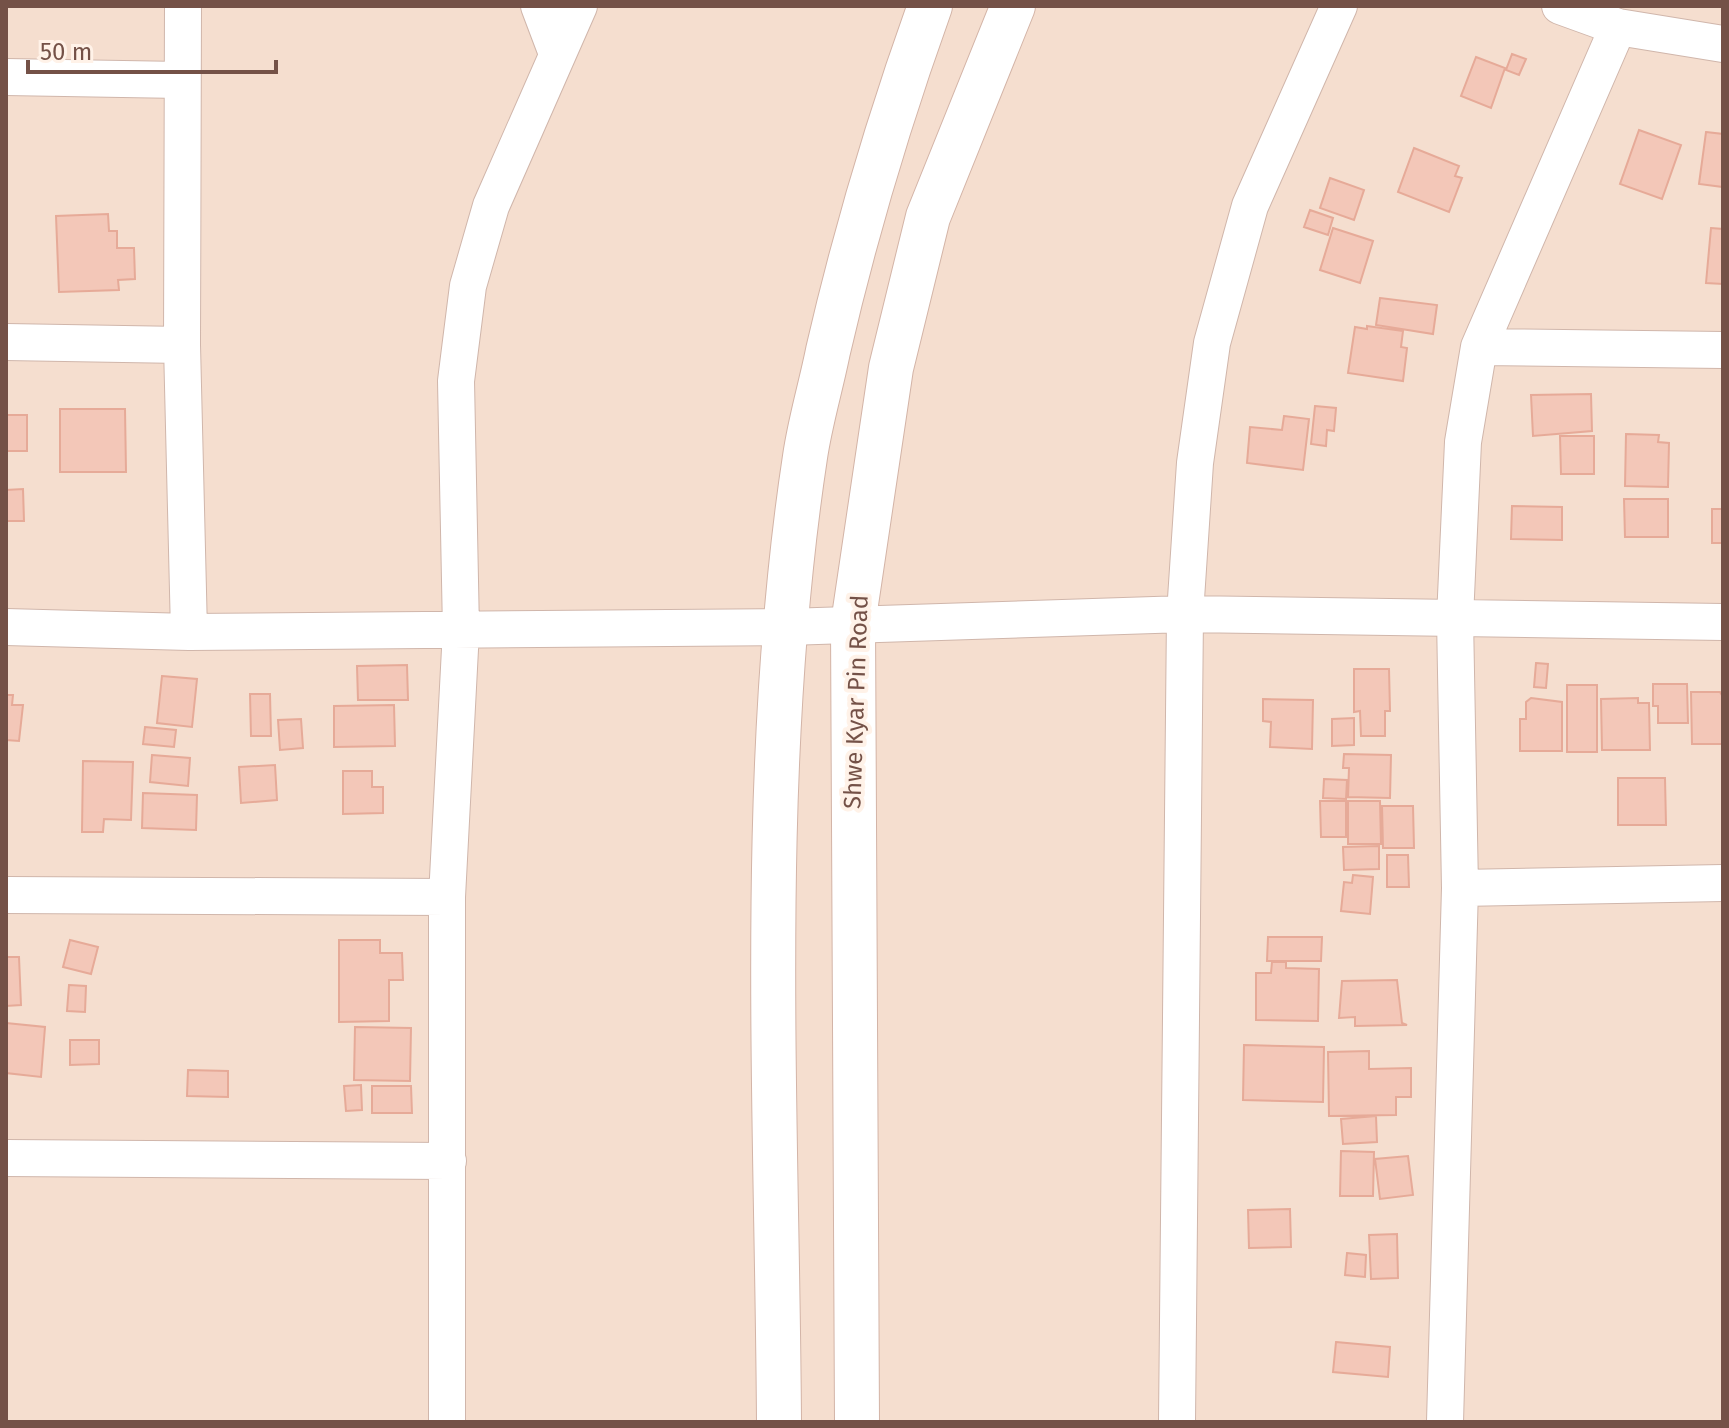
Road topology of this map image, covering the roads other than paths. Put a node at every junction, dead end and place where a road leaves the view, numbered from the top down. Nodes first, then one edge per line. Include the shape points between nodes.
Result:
1 (183, 6) edge
2 (539, 6) edge
3 (579, 6) edge
4 (930, 6) edge
5 (1013, 6) edge
6 (1339, 6) edge
7 (1560, 6) edge
8 (1618, 27) junction
9 (1723, 44) edge
10 (556, 51) junction
11 (6, 77) edge
12 (181, 80) junction
13 (6, 342) edge
14 (182, 345) junction
15 (1479, 347) junction
16 (1723, 350) edge
17 (1185, 614) junction
18 (1455, 618) junction
19 (1723, 622) edge
20 (853, 624) junction
21 (6, 627) edge
22 (787, 627) junction
23 (461, 630) junction
24 (189, 632) junction
25 (1723, 883) edge
26 (1460, 888) junction
27 (6, 895) edge
28 (447, 897) junction
29 (6, 1158) edge
30 (448, 1161) junction
31 (447, 1422) edge
32 (779, 1422) edge
33 (857, 1422) edge
34 (1177, 1422) edge
35 (1445, 1422) edge

1 - 12 street
2 - 10 street
3 - 10 street
4 - 22 street via 884,135 841,296 805,456
5 - 20 street, Shwe Kyar Pin Road via 928,217 891,368
6 - 17 street via 1250,206 1212,343 1195,463
7 - 8 street
8 - 9 street
8 - 15 street
10 - 23 street via 491,206 468,286 456,381
11 - 12 street
12 - 14 street
13 - 14 street
14 - 24 street
15 - 16 street
15 - 18 street via 1463,442
17 - 18 street
17 - 20 street
17 - 34 street
18 - 19 street
18 - 26 street
20 - 22 street
20 - 33 street, Shwe Kyar Pin Road
21 - 24 street
22 - 23 street
22 - 32 street via 775,821
23 - 24 street
23 - 28 street
25 - 26 street
26 - 35 street
27 - 28 street
28 - 30 street
29 - 30 street
30 - 31 street

